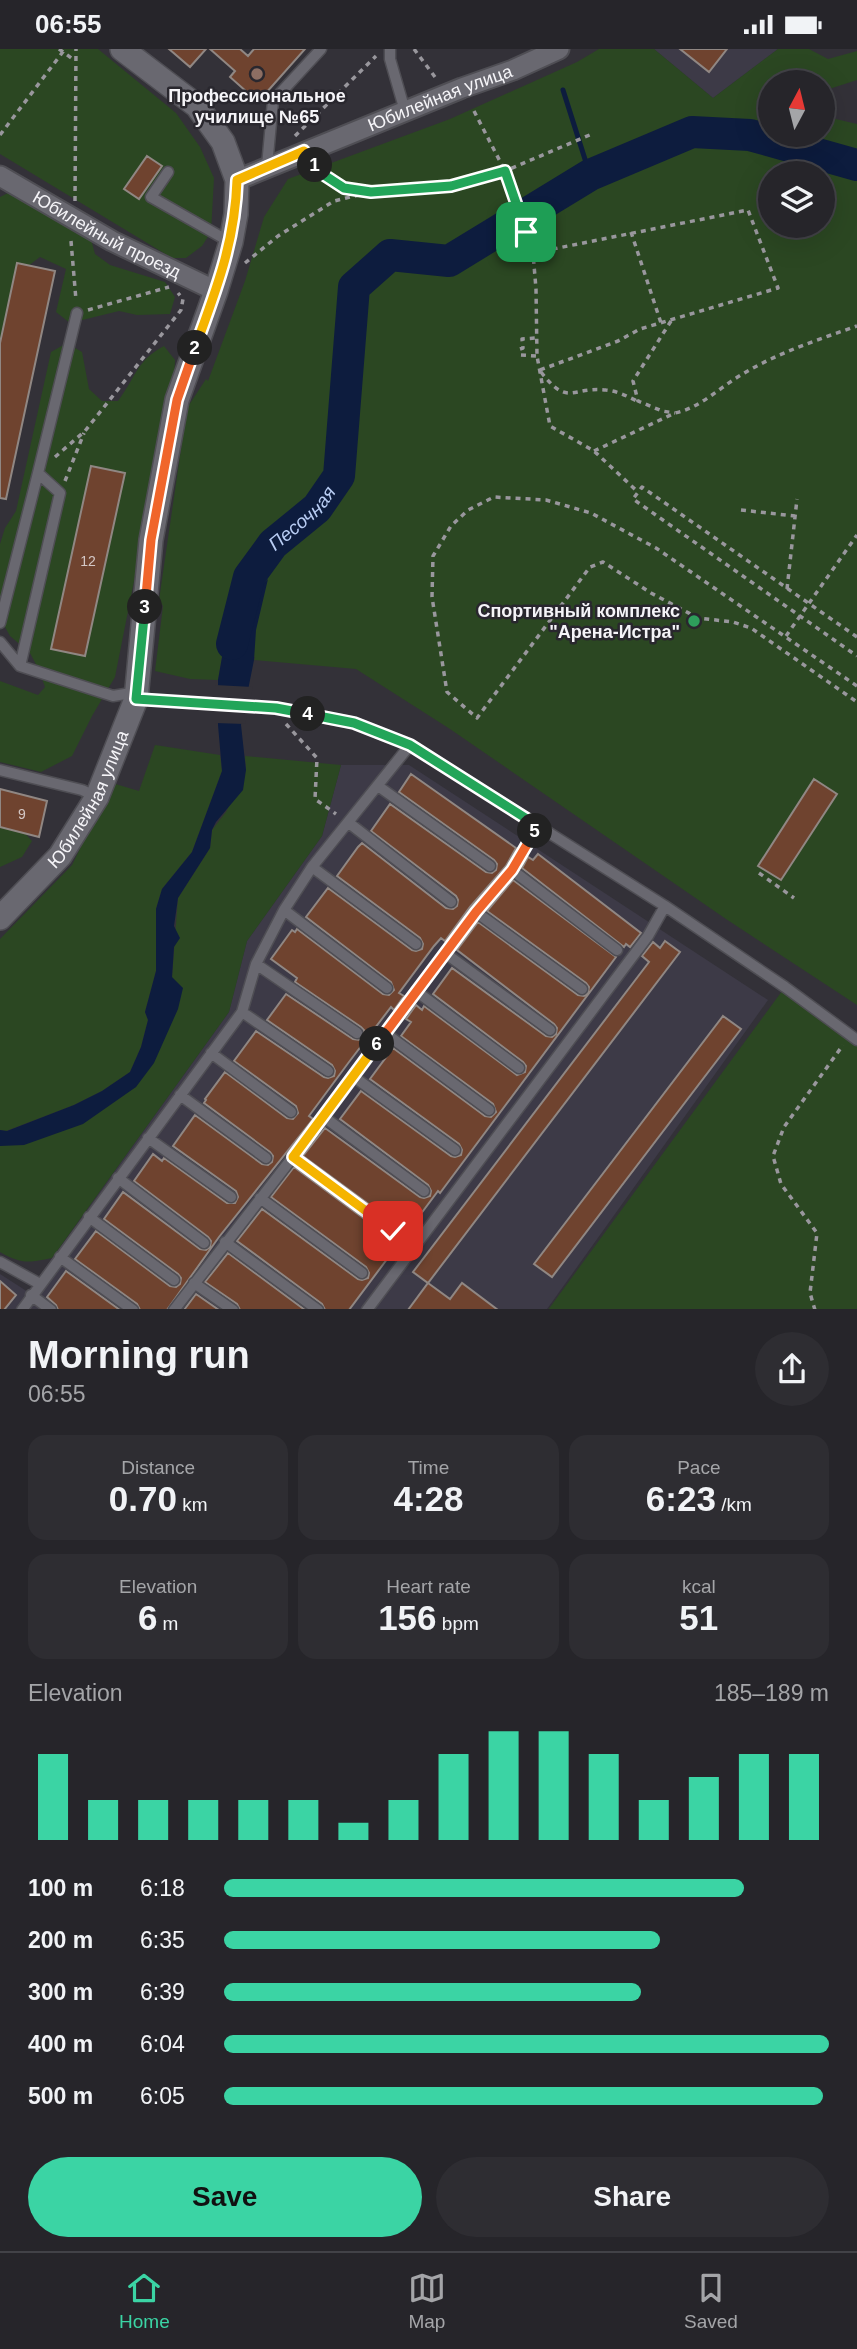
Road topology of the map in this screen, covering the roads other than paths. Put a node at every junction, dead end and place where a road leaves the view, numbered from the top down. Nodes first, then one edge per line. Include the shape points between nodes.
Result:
1 (122, 49) edge
2 (321, 49) edge
3 (390, 49) edge
4 (559, 49) edge
5 (405, 111) junction
6 (267, 166) junction
7 (167, 172) dead end
8 (0, 176) edge
9 (237, 180) junction
10 (231, 242) junction
11 (216, 291) junction
12 (77, 313) road end
13 (38, 473) junction
14 (0, 623) edge
15 (0, 642) edge
16 (20, 666) junction
17 (137, 696) junction
18 (410, 745) junction
19 (0, 770) edge
20 (379, 786) junction
21 (97, 797) junction
22 (349, 823) junction
23 (538, 826) junction
24 (490, 866) dead end
25 (312, 867) junction
26 (512, 870) junction
27 (451, 902) dead end
28 (665, 906) junction
29 (6, 907) edge
30 (284, 910) junction
31 (476, 912) junction
32 (416, 944) dead end
33 (617, 950) dead end
34 (445, 953) junction
35 (256, 964) junction
36 (387, 988) dead end
37 (582, 989) dead end
38 (416, 991) junction
39 (242, 1012) junction
40 (550, 1030) dead end
41 (357, 1033) dead end
42 (385, 1033) junction
43 (854, 1037) edge
44 (211, 1053) junction
45 (519, 1068) dead end
46 (328, 1071) dead end
47 (354, 1077) junction
48 (180, 1095) junction
49 (489, 1110) dead end
50 (291, 1111) dead end
51 (324, 1117) junction
52 (148, 1138) junction
53 (455, 1150) dead end
54 (293, 1157) junction
55 (266, 1158) dead end
56 (118, 1178) junction
57 (424, 1191) dead end
58 (231, 1196) dead end
59 (260, 1198) junction
60 (89, 1217) junction
61 (393, 1231) dead end
62 (225, 1242) junction
63 (204, 1243) dead end
64 (60, 1257) junction
65 (0, 1262) edge
66 (362, 1273) dead end
67 (174, 1280) dead end
68 (40, 1283) junction
69 (194, 1283) junction
70 (31, 1295) junction
71 (23, 1309) edge
72 (50, 1309) edge
73 (132, 1309) edge
74 (175, 1309) edge
75 (232, 1309) edge
76 (317, 1309) edge
77 (368, 1309) edge

1 - 9 street via 197,106 223,142
2 - 6 lane via 274,101
3 - 5 lane
4 - 5 street, Юбилейная улица
5 - 6 street, Юбилейная улица via 296,147
6 - 9 street, Юбилейная улица
7 - 10 lane via 151,197
8 - 11 street, Юбилейный проезд via 112,241
9 - 10 street, Юбилейная улица
10 - 11 street, Юбилейная улица
11 - 17 street, Юбилейная улица via 177,400 151,540
12 - 13 lane
13 - 14 lane
13 - 16 lane via 60,493
15 - 16 lane
16 - 17 lane via 113,696
17 - 18 lane via 276,708 354,723
17 - 21 street, Юбилейная улица
18 - 20 lane
18 - 23 lane
19 - 21 lane
20 - 22 lane
20 - 24 lane
21 - 29 street, Юбилейная улица via 60,856
22 - 25 lane
22 - 27 lane
23 - 26 lane
23 - 28 lane
25 - 30 lane
25 - 32 lane
26 - 31 lane
26 - 33 lane
28 - 43 lane
28 - 77 lane via 648,936
30 - 35 lane
30 - 36 lane
31 - 34 lane
31 - 37 lane
34 - 38 lane
34 - 40 lane
35 - 39 lane
35 - 41 lane
38 - 42 lane
38 - 45 lane
39 - 44 lane
39 - 46 lane
42 - 47 lane
42 - 49 lane
44 - 48 lane
44 - 50 lane
47 - 51 lane
47 - 53 lane
48 - 52 lane
48 - 55 lane
51 - 54 lane
51 - 57 lane
52 - 56 lane
52 - 58 lane
54 - 59 lane
54 - 61 lane
56 - 60 lane
56 - 63 lane
59 - 62 lane
59 - 66 lane
60 - 64 lane
60 - 67 lane
62 - 69 lane
62 - 76 lane
64 - 68 lane
64 - 73 lane
65 - 68 lane
68 - 70 lane
69 - 74 lane
69 - 75 lane
70 - 71 lane
70 - 72 lane

